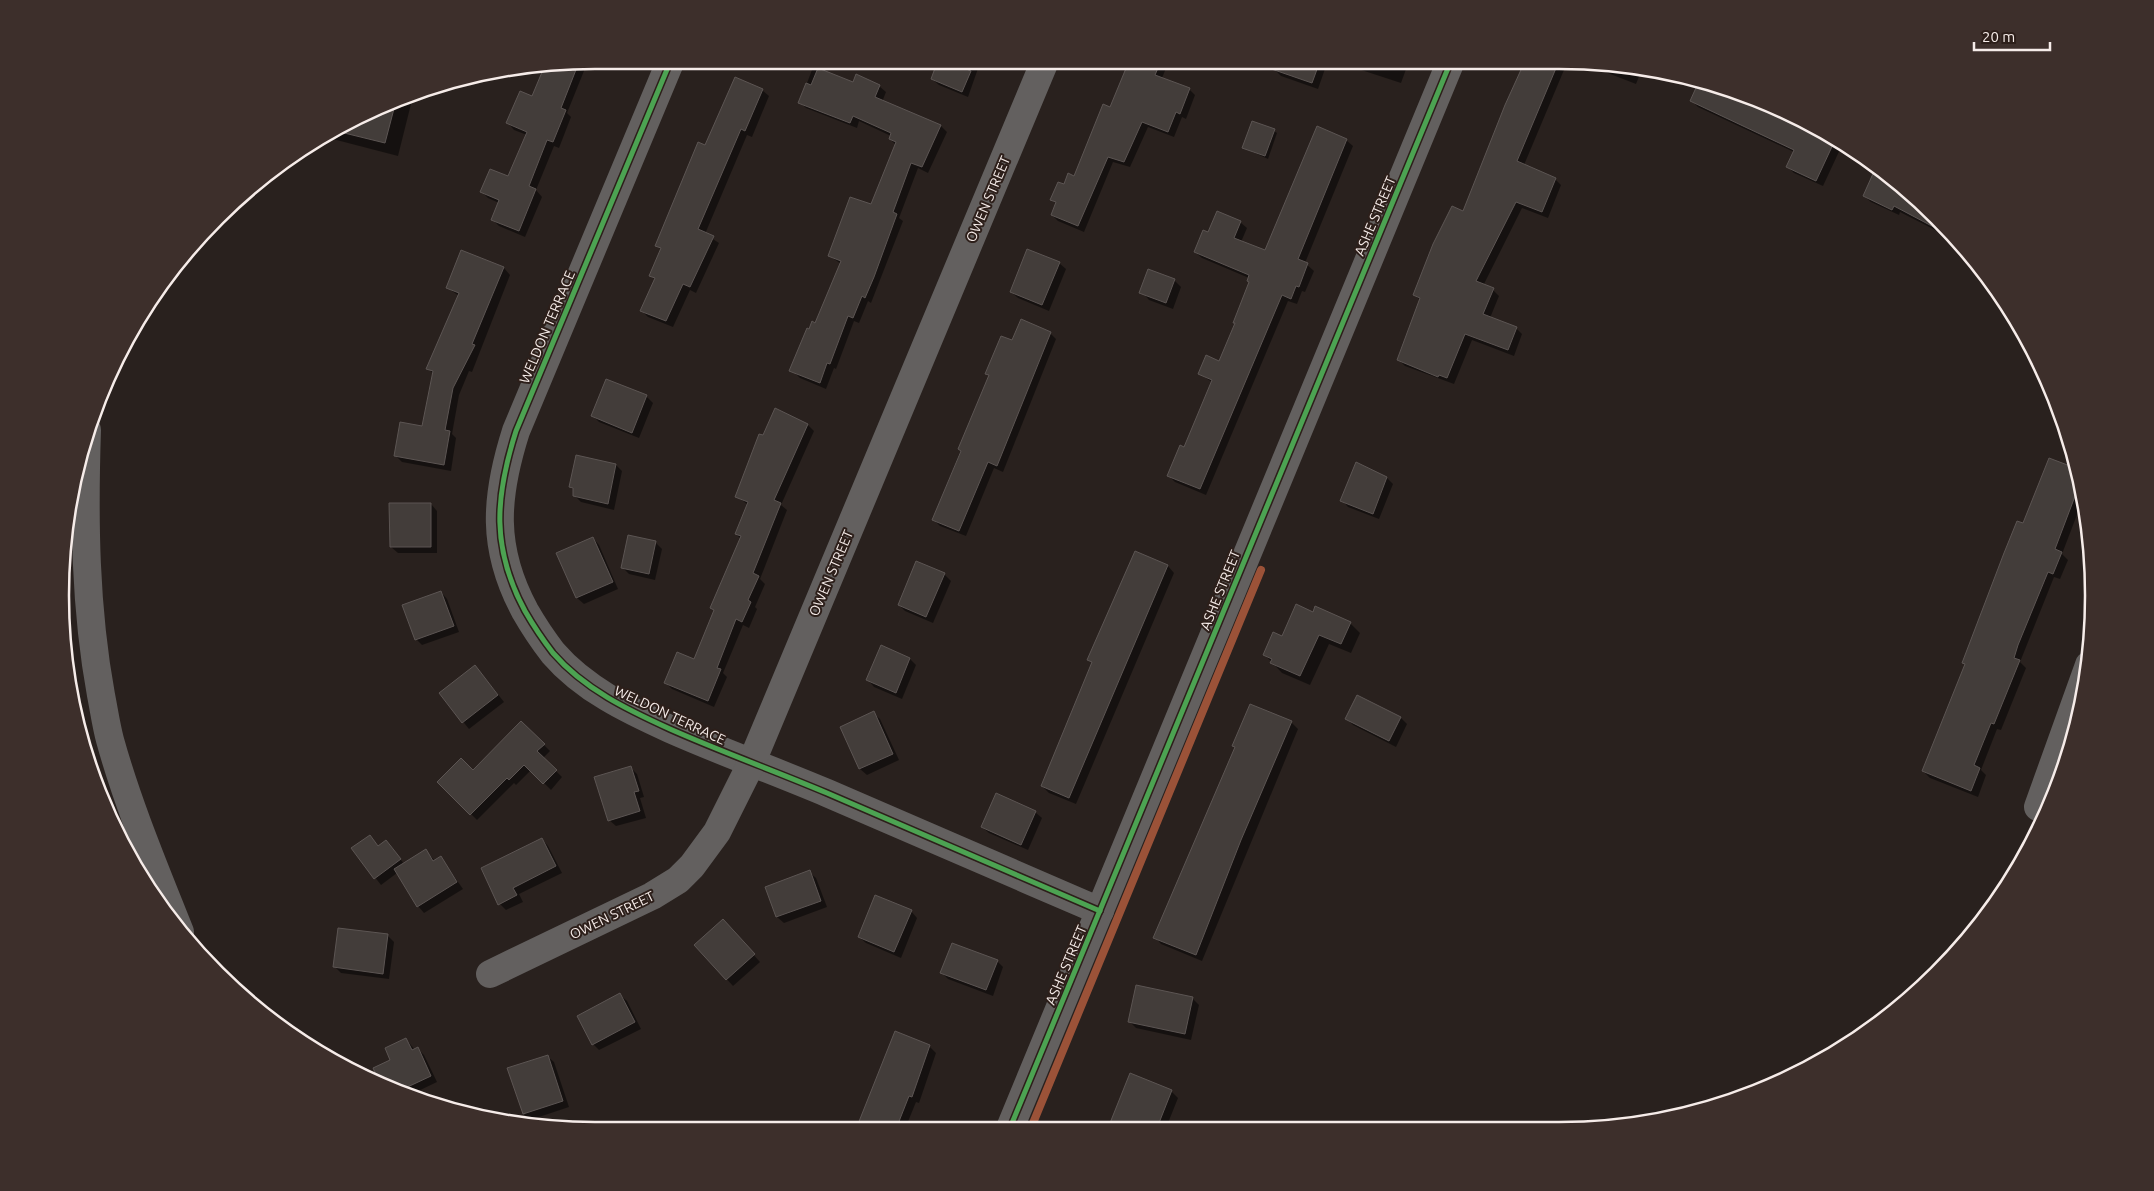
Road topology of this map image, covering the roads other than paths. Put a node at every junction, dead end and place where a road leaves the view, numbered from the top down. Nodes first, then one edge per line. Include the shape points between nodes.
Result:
1 (667, 69) edge
2 (1041, 69) edge
3 (1449, 69) edge
4 (87, 459) edge
5 (2070, 720) edge
6 (751, 764) junction
7 (2038, 807) dead end
8 (169, 904) edge
9 (1100, 911) junction
10 (490, 974) dead end
11 (1012, 1122) edge

1 - 6 street, WELDON TERRACE via 516,431 504,468 498,508 500,542 507,570 532,623 554,654 576,674 632,712
2 - 6 street, OWEN STREET
3 - 9 street, ASHE STREET
4 - 8 street via 90,623 109,738
5 - 7 street
6 - 9 street, WELDON TERRACE via 826,792
6 - 10 street, OWEN STREET via 717,832 678,880 652,896
9 - 11 street, ASHE STREET

